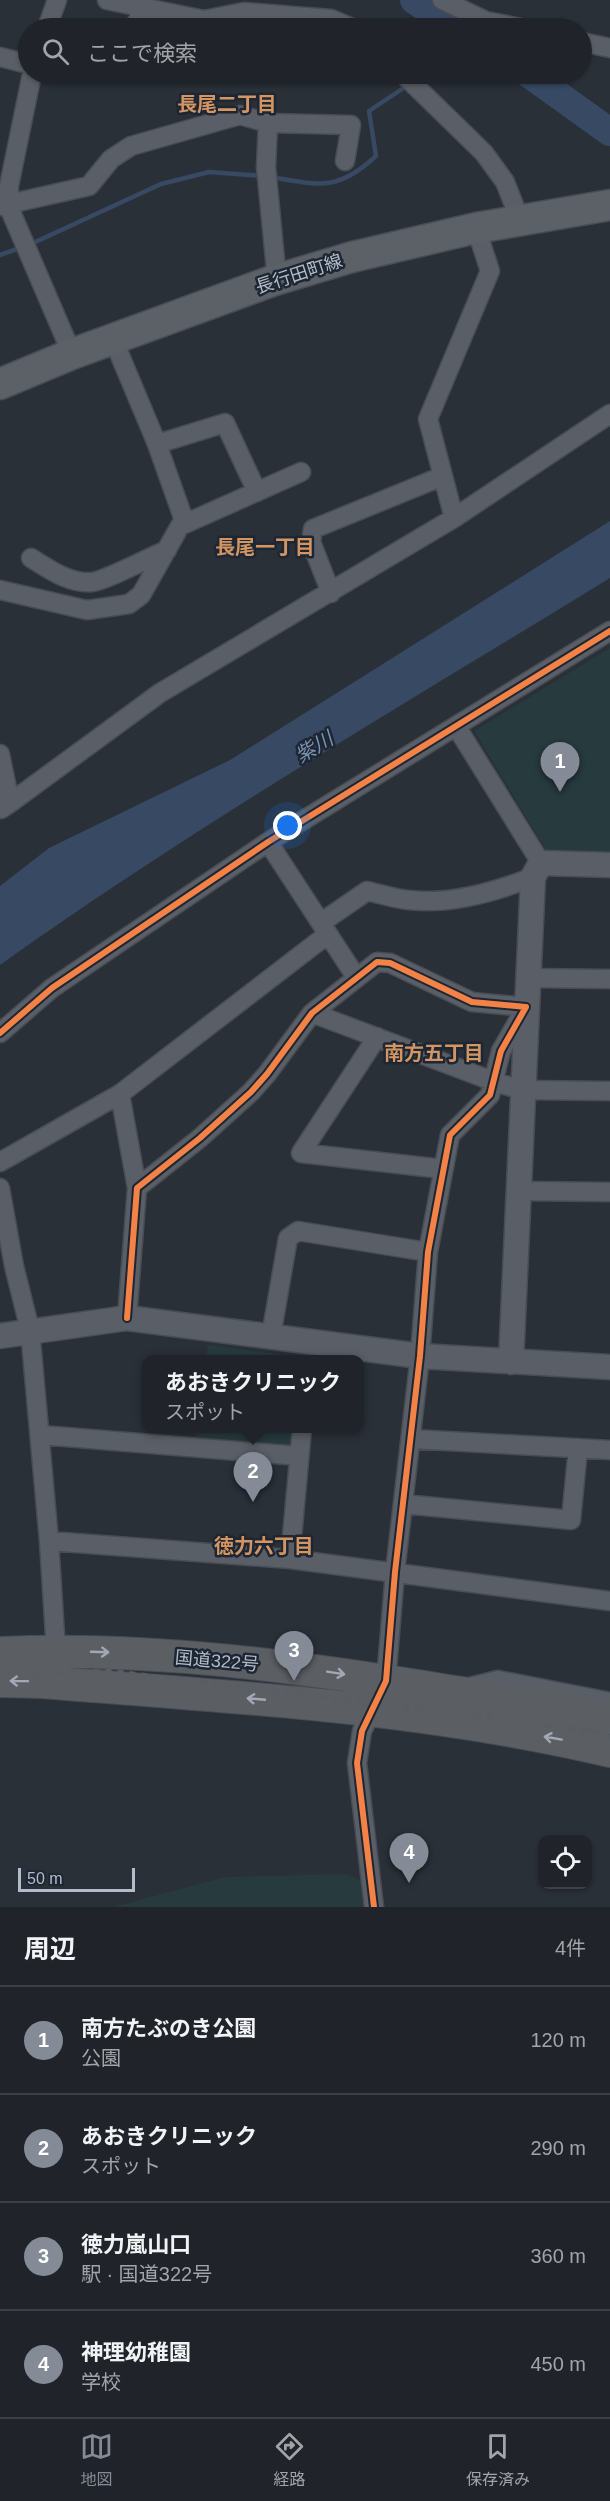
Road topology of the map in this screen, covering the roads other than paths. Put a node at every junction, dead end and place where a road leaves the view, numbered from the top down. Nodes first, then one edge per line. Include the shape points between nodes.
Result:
1 (57, 0) edge
2 (107, 0) edge
3 (228, 0) edge
4 (442, 0) edge
5 (142, 8) junction
6 (244, 12) junction
7 (51, 18) edge
8 (138, 18) edge
9 (194, 18) edge
10 (214, 18) edge
11 (319, 18) edge
12 (480, 18) edge
13 (592, 44) edge
14 (610, 48) edge
15 (0, 57) edge
16 (18, 62) edge
17 (30, 84) edge
18 (413, 84) edge
19 (268, 123) junction
20 (345, 161) dead end
21 (4, 205) edge
22 (610, 205) edge
23 (520, 220) junction
24 (476, 228) junction
25 (277, 280) junction
26 (113, 339) junction
27 (72, 354) junction
28 (0, 384) edge
29 (610, 414) edge
30 (157, 444) junction
31 (302, 472) dead end
32 (443, 476) junction
33 (257, 492) junction
34 (454, 518) junction
35 (185, 524) junction
36 (166, 550) junction
37 (31, 558) dead end
38 (0, 590) edge
39 (331, 593) junction
40 (610, 631) edge
41 (456, 726) junction
42 (0, 754) edge
43 (5, 807) edge
44 (268, 842) junction
45 (610, 865) edge
46 (537, 870) junction
47 (325, 928) junction
48 (356, 977) junction
49 (527, 978) junction
50 (610, 979) edge
51 (526, 1007) junction
52 (312, 1013) junction
53 (0, 1033) edge
54 (376, 1037) junction
55 (495, 1082) junction
56 (522, 1090) junction
57 (610, 1091) edge
58 (120, 1094) junction
59 (0, 1161) edge
60 (443, 1169) junction
61 (0, 1188) edge
62 (137, 1188) junction
63 (518, 1191) junction
64 (610, 1192) edge
65 (428, 1252) junction
66 (127, 1318) junction
67 (30, 1330) junction
68 (0, 1336) edge
69 (271, 1336) junction
70 (312, 1351) edge
71 (420, 1356) junction
72 (512, 1362) junction
73 (610, 1367) edge
74 (301, 1433) edge
75 (41, 1435) junction
76 (411, 1439) junction
77 (578, 1448) junction
78 (610, 1450) edge
79 (299, 1456) junction
80 (403, 1504) junction
81 (49, 1541) junction
82 (290, 1559) junction
83 (395, 1572) junction
84 (610, 1601) edge
85 (56, 1651) junction
86 (0, 1653) edge
87 (0, 1681) edge
88 (386, 1681) junction
89 (461, 1693) junction
90 (610, 1702) edge
91 (374, 1710) junction
92 (610, 1718) edge
93 (610, 1751) edge
94 (374, 1907) edge

1 - 7 street
2 - 5 street
3 - 6 street
4 - 12 street
5 - 8 street
5 - 9 street
6 - 10 street
6 - 11 street
13 - 14 street
15 - 16 street
17 - 21 street
18 - 23 street via 484,153 505,182
19 - 20 street via 351,125
19 - 21 street via 240,115 131,146 111,159 89,186
19 - 25 street via 266,166
21 - 27 street
22 - 23 main road, 長行田町線
23 - 24 main road, 長行田町線
24 - 25 main road, 長行田町線 via 352,257
24 - 32 street via 489,271 428,419
25 - 26 main road, 長行田町線
26 - 27 main road, 長行田町線
26 - 30 street
27 - 28 main road, 長行田町線
29 - 34 street
30 - 33 street via 225,423
30 - 35 street
31 - 33 street
32 - 34 street
32 - 39 street via 313,529 311,542
33 - 35 street
34 - 39 street
35 - 36 street
36 - 37 street via 93,582 53,572
36 - 38 street via 141,595 129,604 87,610
39 - 43 street via 160,693
40 - 41 street
41 - 44 street
41 - 46 street
42 - 43 street
44 - 47 street
44 - 53 street via 52,988
45 - 46 street
46 - 47 street via 504,889 451,900 409,901 367,891
46 - 49 street
47 - 48 street
47 - 58 street
48 - 51 street via 377,962 390,963 472,1002
48 - 52 street
49 - 50 street
49 - 51 street
51 - 55 street via 501,1051
51 - 56 street
52 - 54 street
52 - 62 street via 251,1092
54 - 55 street
54 - 60 street via 301,1153
55 - 56 street
55 - 60 street via 490,1095 450,1135
56 - 57 street
56 - 63 street
58 - 59 street
58 - 62 street
60 - 65 street
61 - 67 street
62 - 66 street
63 - 64 street
63 - 72 street
65 - 69 street via 298,1231 288,1238
65 - 71 street
66 - 67 street
66 - 69 street
67 - 68 street
67 - 75 street
69 - 70 street
70 - 71 street
71 - 72 street
71 - 76 street
72 - 73 street
74 - 79 street
75 - 79 street
75 - 81 street
76 - 77 street
76 - 80 street
77 - 78 street
77 - 80 street via 571,1520
79 - 82 street
80 - 83 street
81 - 82 street
81 - 85 street
82 - 83 street
83 - 84 street
83 - 88 street
85 - 86 highway, 国道322号
85 -> 88 highway, 国道322号 via 324,1671
91 -> 87 highway, 国道322号
88 - 89 highway, 国道322号
88 - 91 street
89 - 90 street via 469,1687 498,1680
89 - 92 highway, 国道322号
93 -> 91 highway, 国道322号 via 559,1738
91 - 94 street via 362,1731 357,1763

